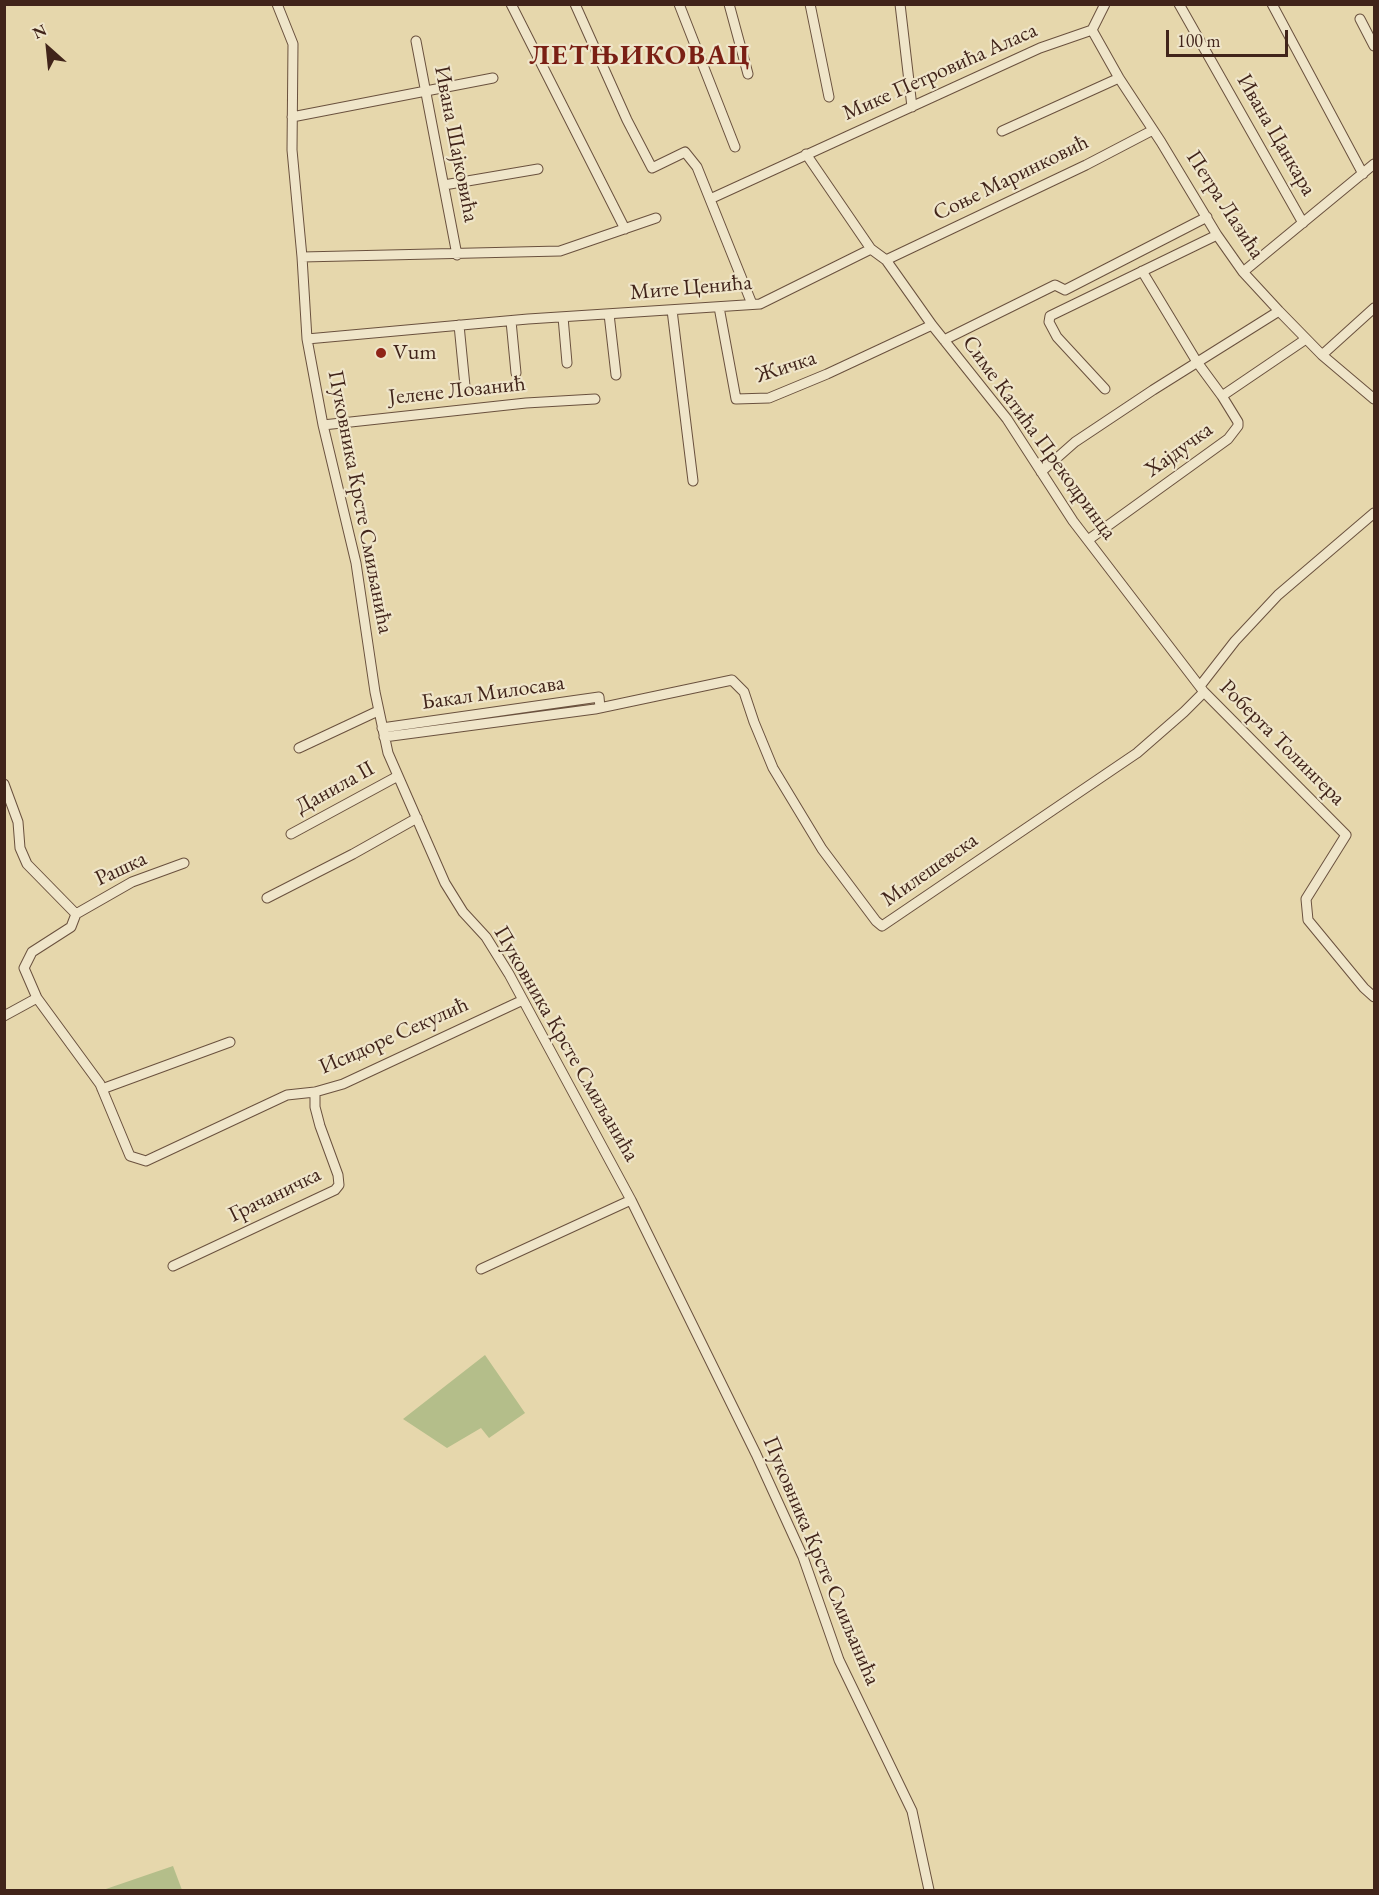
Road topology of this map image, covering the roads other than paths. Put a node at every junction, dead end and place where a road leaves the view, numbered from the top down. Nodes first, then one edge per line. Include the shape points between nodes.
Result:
1 (276, 4) edge
2 (511, 4) edge
3 (575, 4) edge
4 (679, 4) edge
5 (729, 4) edge
6 (810, 4) edge
7 (900, 4) edge
8 (1179, 4) edge
9 (1272, 4) edge
10 (1106, 5) edge
11 (1360, 19) dead end
12 (1092, 30) junction
13 (416, 41) dead end
14 (1374, 46) edge
15 (748, 74) dead end
16 (493, 78) dead end
17 (1119, 78) junction
18 (426, 91) junction
19 (829, 97) dead end
20 (912, 107) junction
21 (292, 117) junction
22 (1153, 130) junction
23 (1002, 131) dead end
24 (735, 147) dead end
25 (806, 154) junction
26 (1374, 164) edge
27 (538, 169) dead end
28 (1363, 174) junction
29 (444, 185) junction
30 (710, 199) junction
31 (1207, 217) junction
32 (656, 218) dead end
33 (1303, 223) junction
34 (625, 229) junction
35 (1217, 235) junction
36 (871, 249) junction
37 (457, 255) junction
38 (302, 257) junction
39 (886, 260) junction
40 (1142, 271) junction
41 (1243, 272) junction
42 (752, 304) junction
43 (719, 307) junction
44 (1374, 308) edge
45 (672, 310) junction
46 (1279, 311) junction
47 (609, 314) junction
48 (563, 317) junction
49 (511, 321) junction
50 (932, 325) junction
51 (459, 326) junction
52 (307, 339) junction
53 (1306, 339) junction
54 (944, 340) junction
55 (1322, 355) junction
56 (567, 363) dead end
57 (1197, 363) junction
58 (516, 373) dead end
59 (616, 375) dead end
60 (465, 386) dead end
61 (1105, 389) dead end
62 (1222, 396) junction
63 (595, 399) dead end
64 (1374, 399) edge
65 (323, 425) junction
66 (1041, 472) junction
67 (693, 481) dead end
68 (1374, 513) edge
69 (1088, 540) junction
70 (732, 680) joint
71 (1202, 689) junction
72 (378, 711) junction
73 (383, 733) junction
74 (299, 748) dead end
75 (398, 776) junction
76 (4, 784) edge
77 (417, 819) junction
78 (291, 834) dead end
79 (184, 863) dead end
80 (267, 898) dead end
81 (76, 914) junction
82 (1374, 997) edge
83 (37, 998) junction
84 (523, 1000) junction
85 (4, 1016) edge
86 (230, 1042) dead end
87 (102, 1089) junction
88 (315, 1092) junction
89 (631, 1200) junction
90 (172, 1266) dead end
91 (481, 1269) dead end
92 (929, 1890) edge

1 - 21 street, Пуковника Крсте Смиљанића via 293,44
2 - 34 street
3 - 30 street via 652,168 685,152 697,167
4 - 24 street
5 - 15 street
6 - 19 street
7 - 20 street
8 - 33 street, Ивана Цанкара
9 - 28 street
10 - 12 street
11 - 14 street
12 - 17 street, Петра Лазића
12 - 20 street, Мике Петровића Аласа via 1040,48
13 - 18 street, Ивана Шајковића
16 - 18 street
17 - 22 street, Петра Лазића
17 - 23 street
18 - 21 street
18 - 29 street, Ивана Шајковића
20 - 25 street, Мике Петровића Аласа
21 - 38 street, Пуковника Крсте Смиљанића
22 - 31 street, Петра Лазића
22 - 39 street, Соње Маринковић
25 - 30 street, Мике Петровића Аласа
25 - 36 street, Симе Катића Прекодринца
26 - 28 street
27 - 29 street
28 - 33 street
29 - 37 street, Ивана Шајковића
30 - 42 street
31 - 35 street, Петра Лазића
31 - 54 street via 1065,290 1055,285
32 - 34 street
33 - 41 street
34 - 37 street via 560,251
35 - 40 street
35 - 41 street, Петра Лазића
36 - 39 street, Симе Катића Прекодринца
36 - 42 street, Мите Ценића via 760,304
37 - 38 street
38 - 52 street, Пуковника Крсте Смиљанића
39 - 50 street, Симе Катића Прекодринца
40 - 57 street
40 - 61 street via 1050,316 1057,337
41 - 46 street, Петра Лазића
42 - 43 street, Мите Ценића
43 - 45 street, Мите Ценића
43 - 50 street, Жичка via 736,399 769,398
44 - 55 street
45 - 47 street, Мите Ценића
45 - 67 street
46 - 53 street, Петра Лазића
46 - 57 street
47 - 48 street, Мите Ценића
47 - 59 street, Мите Ценића
48 - 49 street, Мите Ценића
48 - 56 street
49 - 51 street, Мите Ценића
49 - 58 street
50 - 54 street, Симе Катића Прекодринца
51 - 52 street, Мите Ценића
51 - 60 street
52 - 65 street, Пуковника Крсте Смиљанића
53 - 55 street, Петра Лазића
53 - 62 street, Хајдучка
54 - 66 street, Симе Катића Прекодринца via 1007,419
55 - 64 street, Петра Лазића
57 - 62 street
57 - 66 street via 1075,442
62 - 69 street, Хајдучка via 1238,422 1234,433
63 - 65 street, Јелене Лозанић
65 - 72 street, Пуковника Крсте Смиљанића via 356,563
66 - 69 street, Симе Катића Прекодринца
68 - 71 street, Роберта Толингера via 1278,595 1235,641
69 - 71 street, Симе Катића Прекодринца
70 - 71 street, Милешевска via 744,692 773,768 822,849 882,926 1137,753 1184,712
70 - 73 street, Бакал Милосава via 600,708 599,697
71 - 82 street, Роберта Толингера via 1346,835 1306,899 1308,920
72 - 73 street, Пуковника Крсте Смиљанића
72 - 74 street
73 - 75 street, Пуковника Крсте Смиљанића
75 - 77 street, Пуковника Крсте Смиљанића
75 - 78 street, Данила II
76 - 81 street via 27,864
77 - 80 street
77 - 84 street, Пуковника Крсте Смиљанића via 453,899 496,950
79 - 81 street, Рашка via 132,882
81 - 83 street, Исидоре Секулић via 71,927 32,952 24,968
83 - 85 street
83 - 87 street, Исидоре Секулић
84 - 88 street, Исидоре Секулић via 343,1084
84 - 89 street, Пуковника Крсте Смиљанића
86 - 87 street
87 - 88 street, Исидоре Секулић via 130,1156 146,1161 287,1095
88 - 90 street, Грачаничка via 320,1126 338,1175 335,1190
89 - 91 street
89 - 92 street, Пуковника Крсте Смиљанића via 804,1557 839,1660 912,1810

